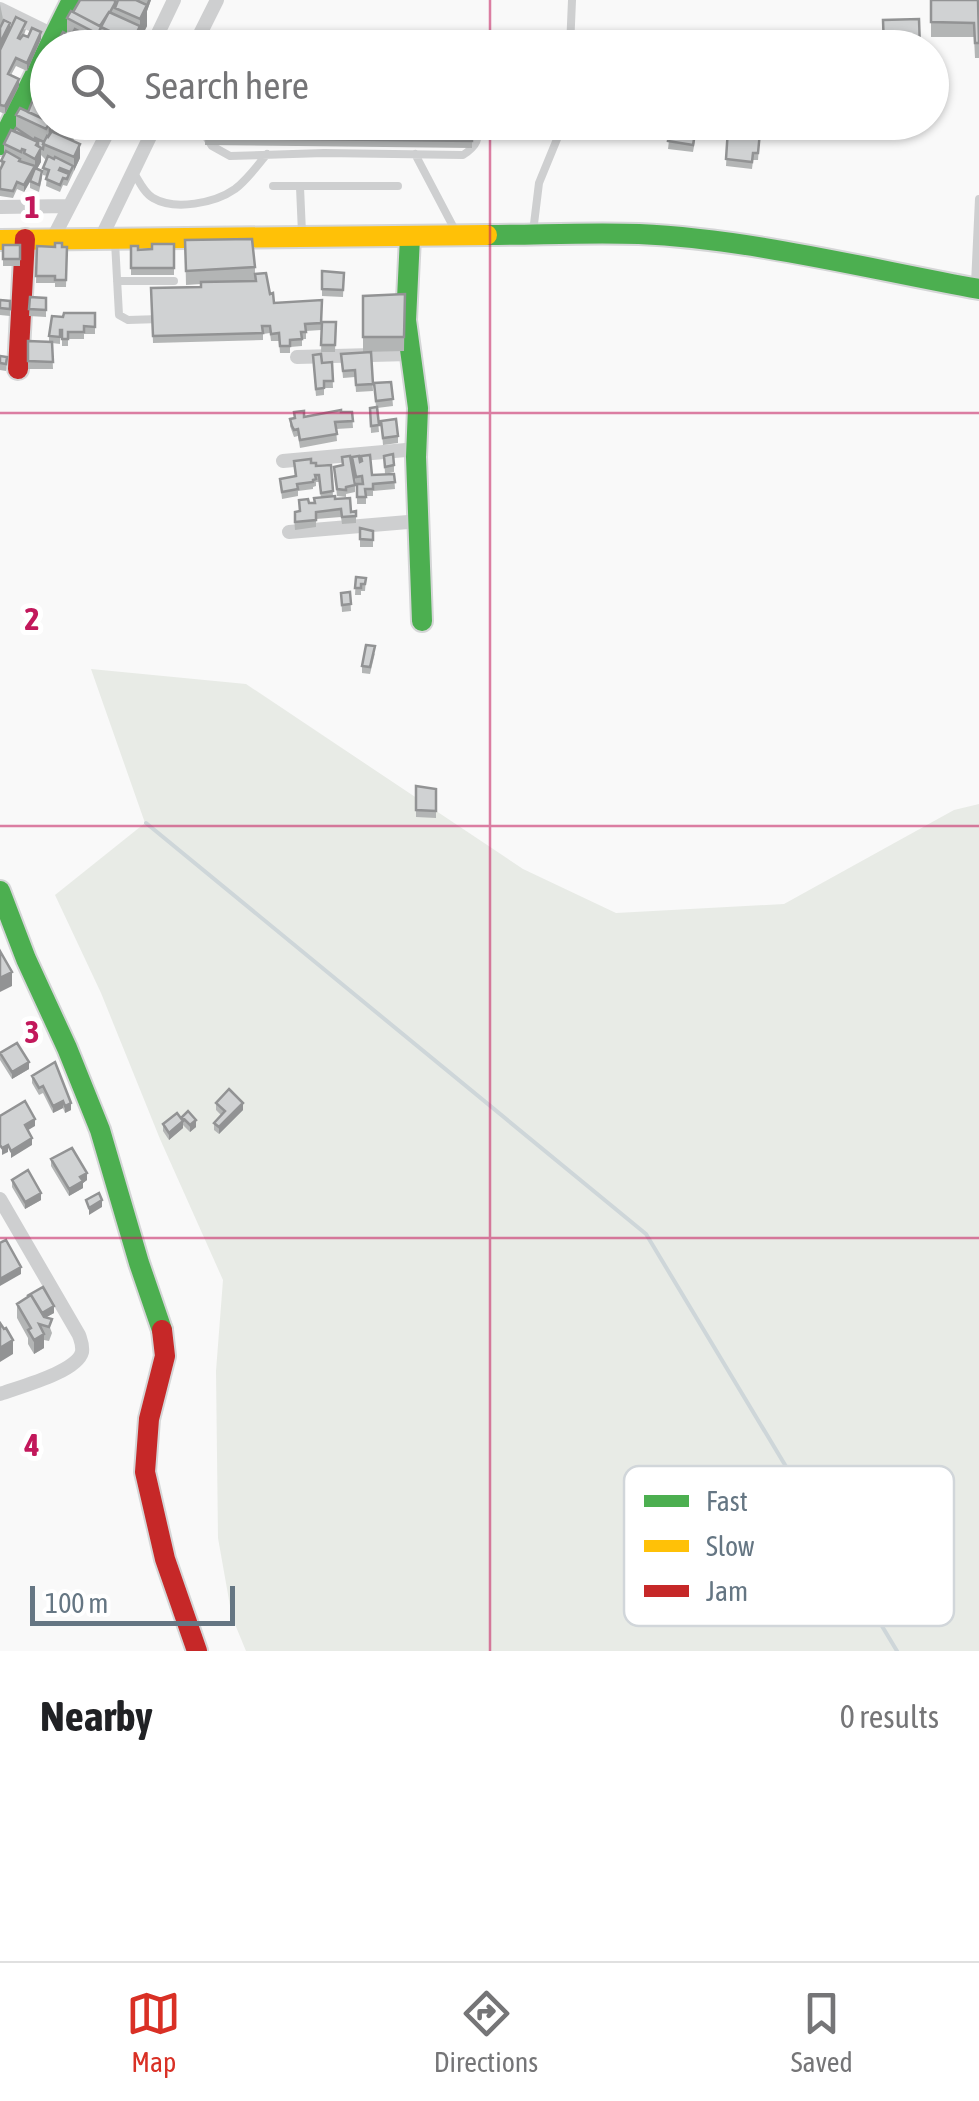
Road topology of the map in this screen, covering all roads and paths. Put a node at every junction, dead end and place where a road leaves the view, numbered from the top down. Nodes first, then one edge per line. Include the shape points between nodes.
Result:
1 (72, 0) edge
2 (174, 0) edge
3 (218, 0) edge
4 (572, 0) edge
5 (0, 9) edge
6 (41, 30) edge
7 (56, 30) edge
8 (160, 30) edge
9 (203, 30) edge
10 (571, 30) edge
11 (30, 83) edge
12 (104, 140) edge
13 (148, 140) edge
14 (207, 140) edge
15 (478, 140) edge
16 (557, 140) edge
17 (0, 145) edge
18 (267, 154) junction
19 (414, 154) junction
20 (133, 171) junction
21 (273, 186) dead end
22 (300, 186) junction
23 (398, 186) dead end
24 (979, 199) edge
25 (0, 206) edge
26 (69, 206) junction
27 (533, 234) junction
28 (458, 236) junction
29 (302, 237) junction
30 (410, 237) junction
31 (54, 238) junction
32 (108, 238) junction
33 (25, 239) junction
34 (0, 240) edge
35 (116, 281) junction
36 (174, 281) dead end
37 (977, 289) edge
38 (174, 318) edge
39 (409, 354) junction
40 (297, 357) dead end
41 (18, 369) dead end
42 (416, 449) junction
43 (283, 460) dead end
44 (420, 521) junction
45 (289, 532) dead end
46 (422, 621) dead end
47 (0, 891) edge
48 (0, 1199) edge
49 (0, 1394) edge
50 (197, 1651) edge

1 - 7 street
2 - 8 street
3 - 9 street
4 - 10 lane
5 - 6 street
11 - 17 street
12 - 26 street
13 - 20 street
14 - 18 lane via 230,156
15 - 19 lane via 463,155
16 - 27 lane via 539,183
18 - 19 lane
18 - 20 lane via 238,187 219,199 190,203 154,199
19 - 28 lane
20 - 32 street
21 - 22 lane
22 - 23 lane
22 - 29 lane
24 - 37 lane
25 - 26 street
26 - 31 street
27 - 28 street
27 - 37 street via 704,240
28 - 30 street
29 - 30 street
29 - 32 street
30 - 39 street
31 - 32 street
31 - 33 street
32 - 35 lane
33 - 34 street
33 - 41 street
35 - 36 lane
35 - 38 lane via 124,320
39 - 40 street
39 - 42 street via 418,399
42 - 43 street
42 - 44 street
44 - 45 street
44 - 46 street
47 - 50 street via 100,1130 164,1336 145,1472 165,1559
48 - 49 street via 82,1352 61,1372

